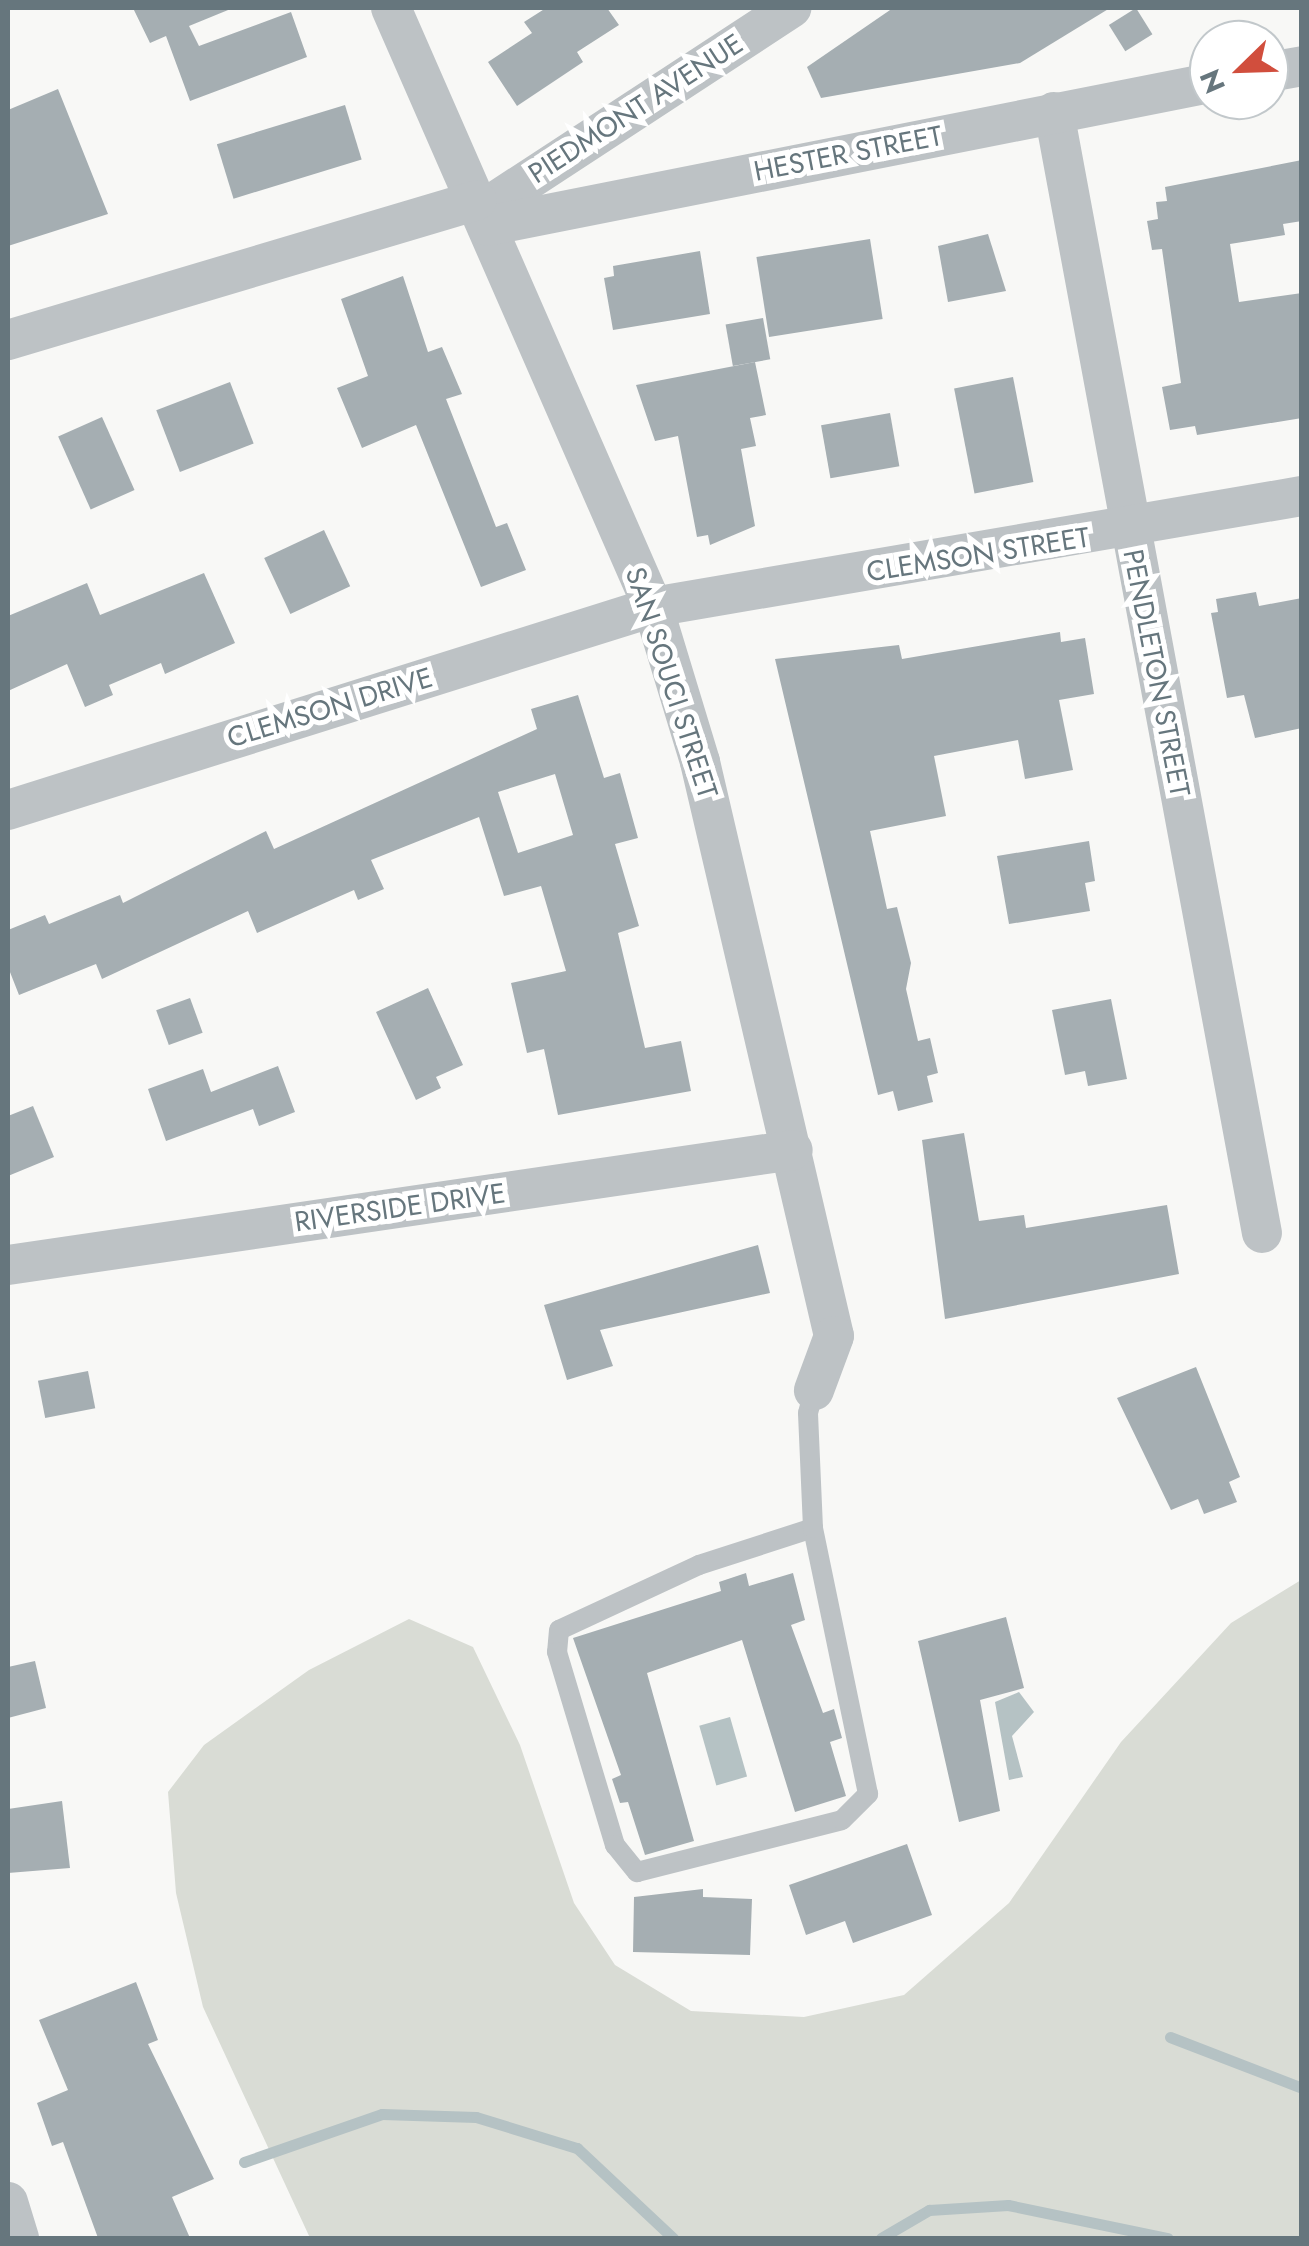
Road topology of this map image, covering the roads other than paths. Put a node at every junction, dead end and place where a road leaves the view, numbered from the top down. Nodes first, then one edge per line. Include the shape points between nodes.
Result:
1 (391, 8) edge
2 (791, 8) edge
3 (1189, 87) edge
4 (1054, 112) junction
5 (482, 212) junction
6 (8, 340) edge
7 (1302, 496) edge
8 (1128, 530) junction
9 (652, 607) junction
10 (8, 810) edge
11 (793, 1150) junction
12 (1262, 1233) dead end
13 (8, 1266) edge
14 (814, 1390) joint
15 (813, 1528) junction
16 (8, 2202) edge
17 (19, 2238) edge

1 - 5 street, SAN SOUCI STREET
2 - 5 street, PIEDMONT AVENUE
3 - 4 street, HESTER STREET
4 - 5 street, HESTER STREET
4 - 8 street, PENDLETON STREET
5 - 6 street, HESTER STREET
5 - 9 street, SAN SOUCI STREET
7 - 8 street, CLEMSON STREET
8 - 9 street, CLEMSON STREET
8 - 12 street, PENDLETON STREET
9 - 10 street, CLEMSON DRIVE
9 - 11 street, SAN SOUCI STREET via 700,762
11 - 13 street, RIVERSIDE DRIVE
11 - 14 street, SAN SOUCI STREET via 834,1336
14 - 15 lane via 808,1413
15 - 15 lane via 699,1565 559,1630 557,1652 615,1845 637,1872 842,1820 868,1794
16 - 17 street

